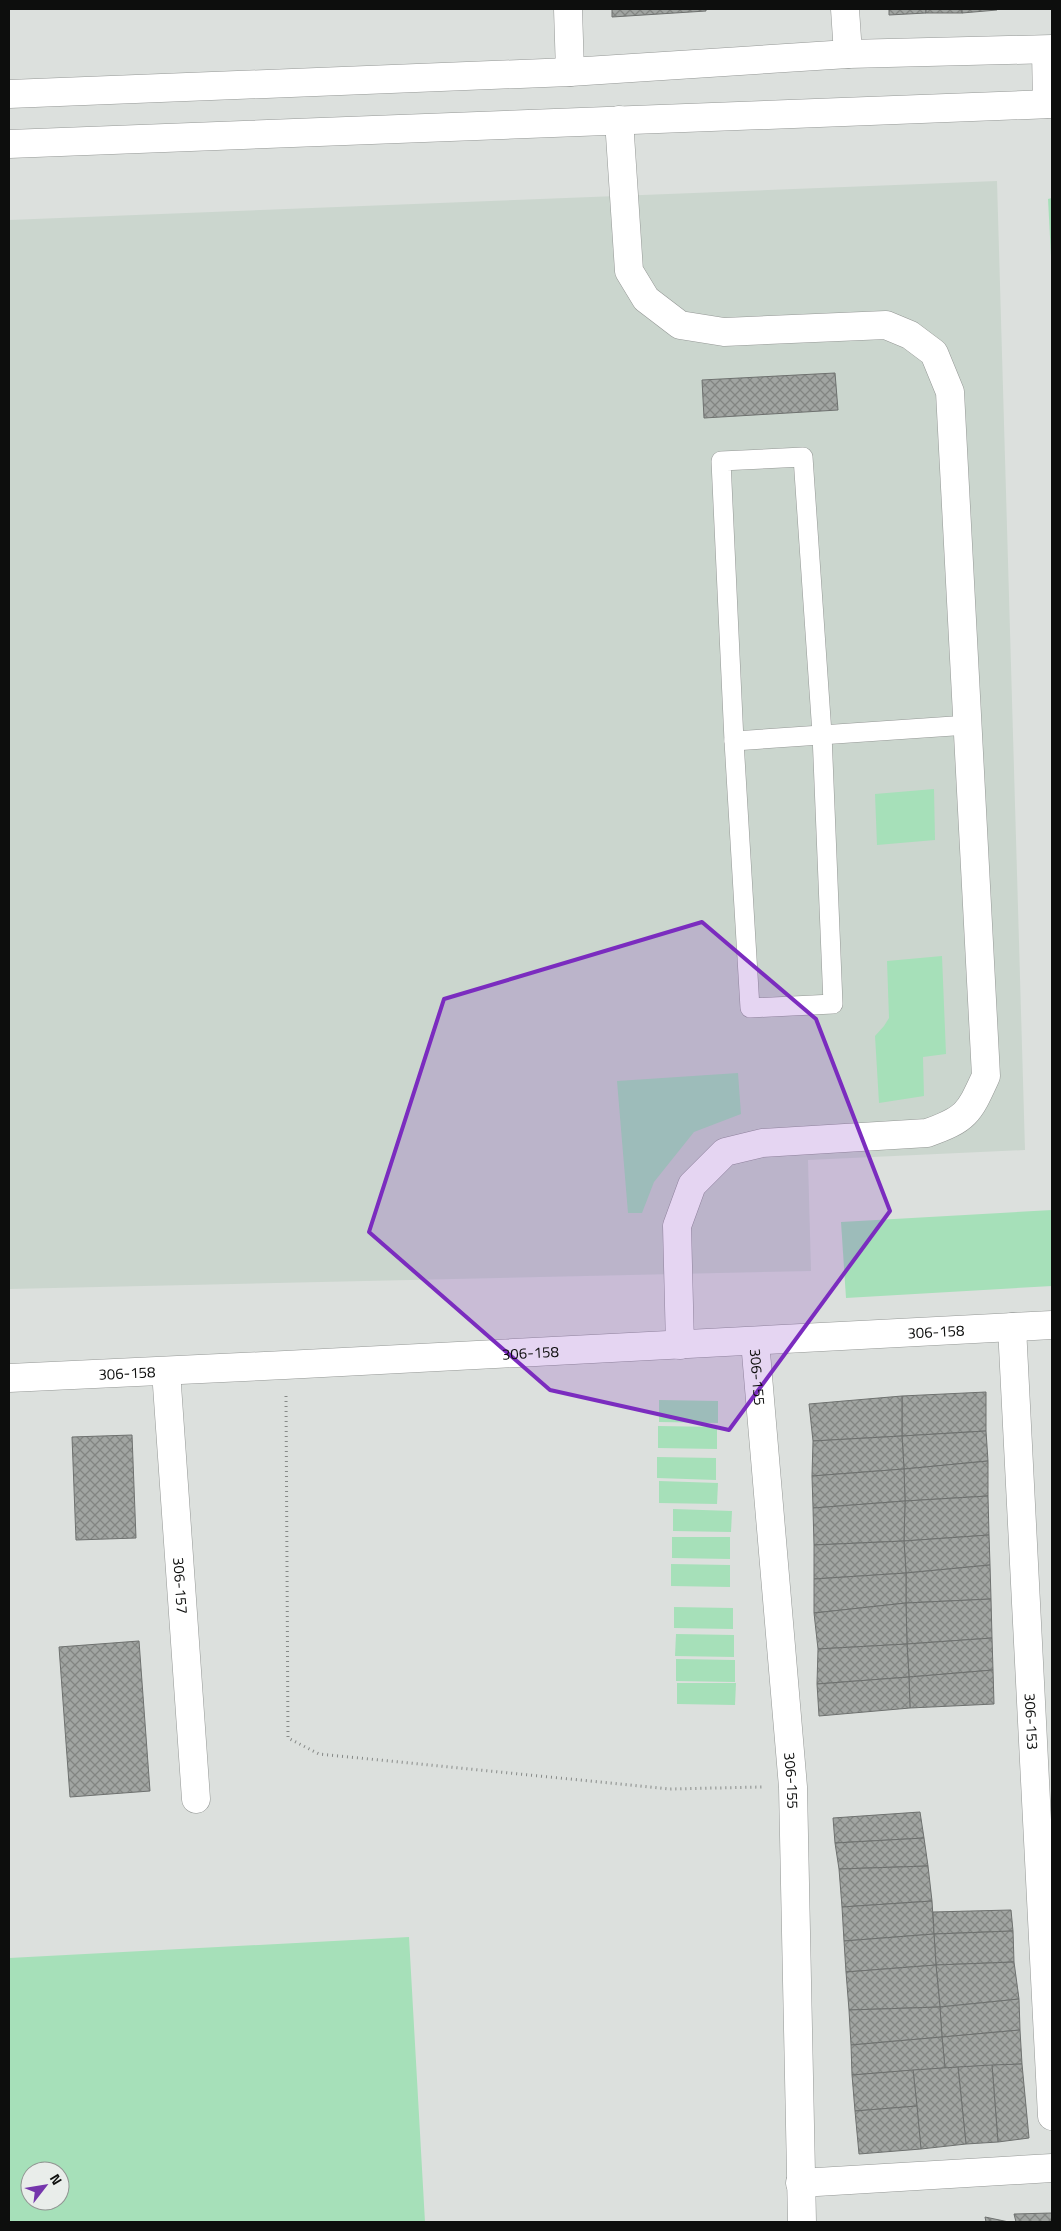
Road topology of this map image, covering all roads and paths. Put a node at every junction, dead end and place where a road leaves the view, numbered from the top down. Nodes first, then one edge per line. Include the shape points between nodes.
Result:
1 (568, 9) edge
2 (845, 9) edge
3 (1049, 50) edge
4 (848, 54) junction
5 (570, 72) junction
6 (9, 94) edge
7 (1050, 104) edge
8 (619, 120) junction
9 (9, 144) edge
10 (968, 725) junction
11 (822, 734) junction
12 (734, 741) junction
13 (1052, 1325) edge
14 (1012, 1327) junction
15 (755, 1341) junction
16 (680, 1345) junction
17 (286, 1365) junction
18 (166, 1371) junction
19 (9, 1378) edge
20 (793, 1787) junction
21 (196, 1799) dead end
22 (1052, 2116) edge
23 (1052, 2168) edge
24 (800, 2183) junction
25 (802, 2222) edge

1 - 5 street
2 - 4 street
3 - 4 street
3 - 7 street
4 - 5 street
5 - 6 street
7 - 8 street
8 - 9 street
8 - 10 street via 629,271 646,300 680,325 724,332 886,325 910,335 934,353 950,392
10 - 11 lane
10 - 16 street via 986,1076 970,1110 949,1125 927,1133 762,1143 725,1152 692,1185 677,1226
11 - 12 lane
11 - 12 lane via 832,1004 750,1008
11 - 12 lane via 803,456 721,462
13 - 14 street, 306-158
14 - 15 street, 306-158
14 - 22 street, 306-153
15 - 16 street, 306-158
15 - 20 street, 306-155
16 - 17 street, 306-158
17 - 18 street, 306-158
17 - 20 path via 288,1738 319,1754 670,1789
18 - 19 street, 306-158
18 - 21 street, 306-157
20 - 24 street, 306-155
23 - 24 street
24 - 25 street, 306-155

